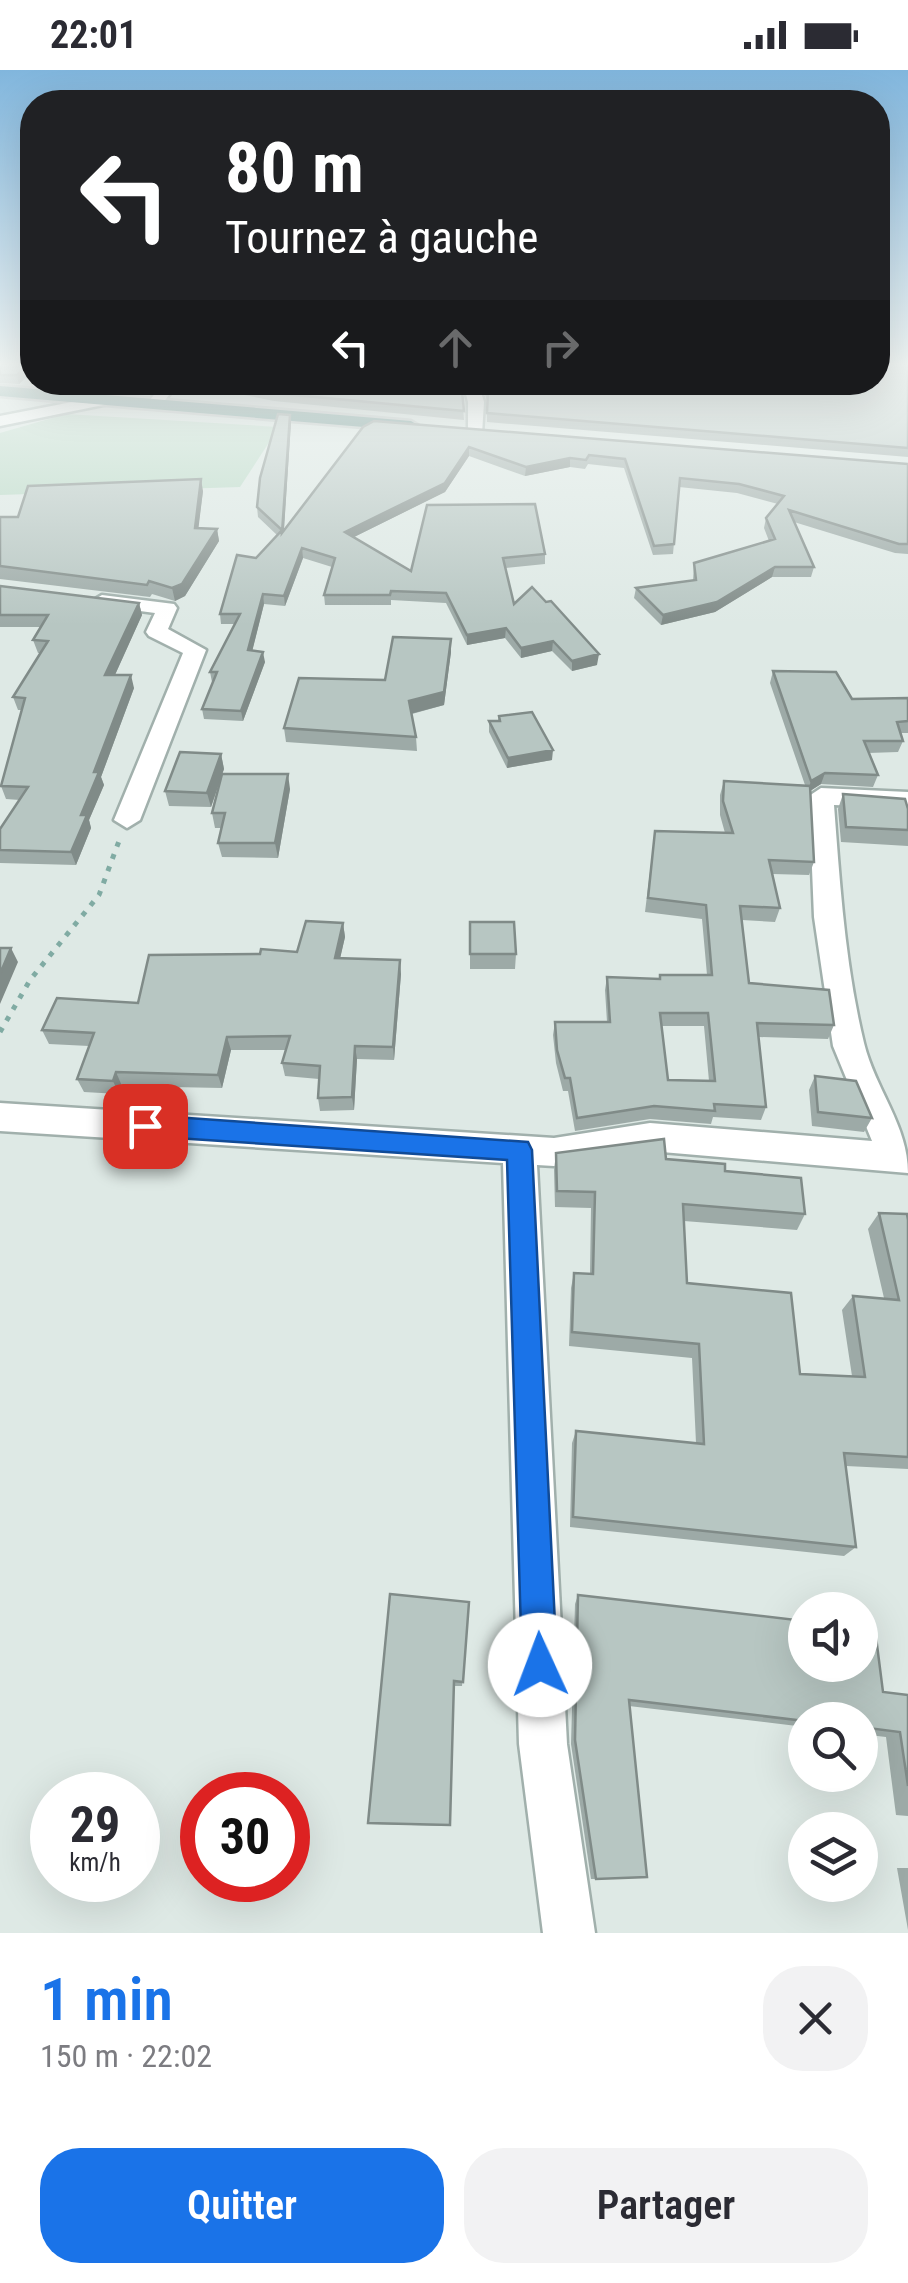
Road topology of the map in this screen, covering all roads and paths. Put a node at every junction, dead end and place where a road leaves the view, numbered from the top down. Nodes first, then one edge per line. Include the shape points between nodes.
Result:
1 (74, 597) edge
2 (908, 800) edge
3 (127, 820) joint
4 (0, 1032) edge
5 (0, 1118) edge
6 (519, 1150) junction
7 (902, 1157) edge
8 (569, 1933) edge

1 - 3 street via 167,608 156,632 195,650
2 - 7 street via 821,796 828,917 848,1046
3 - 4 path via 99,894 30,980
5 - 6 street
6 - 7 street via 554,1152 650,1136
6 - 8 street via 543,1744

